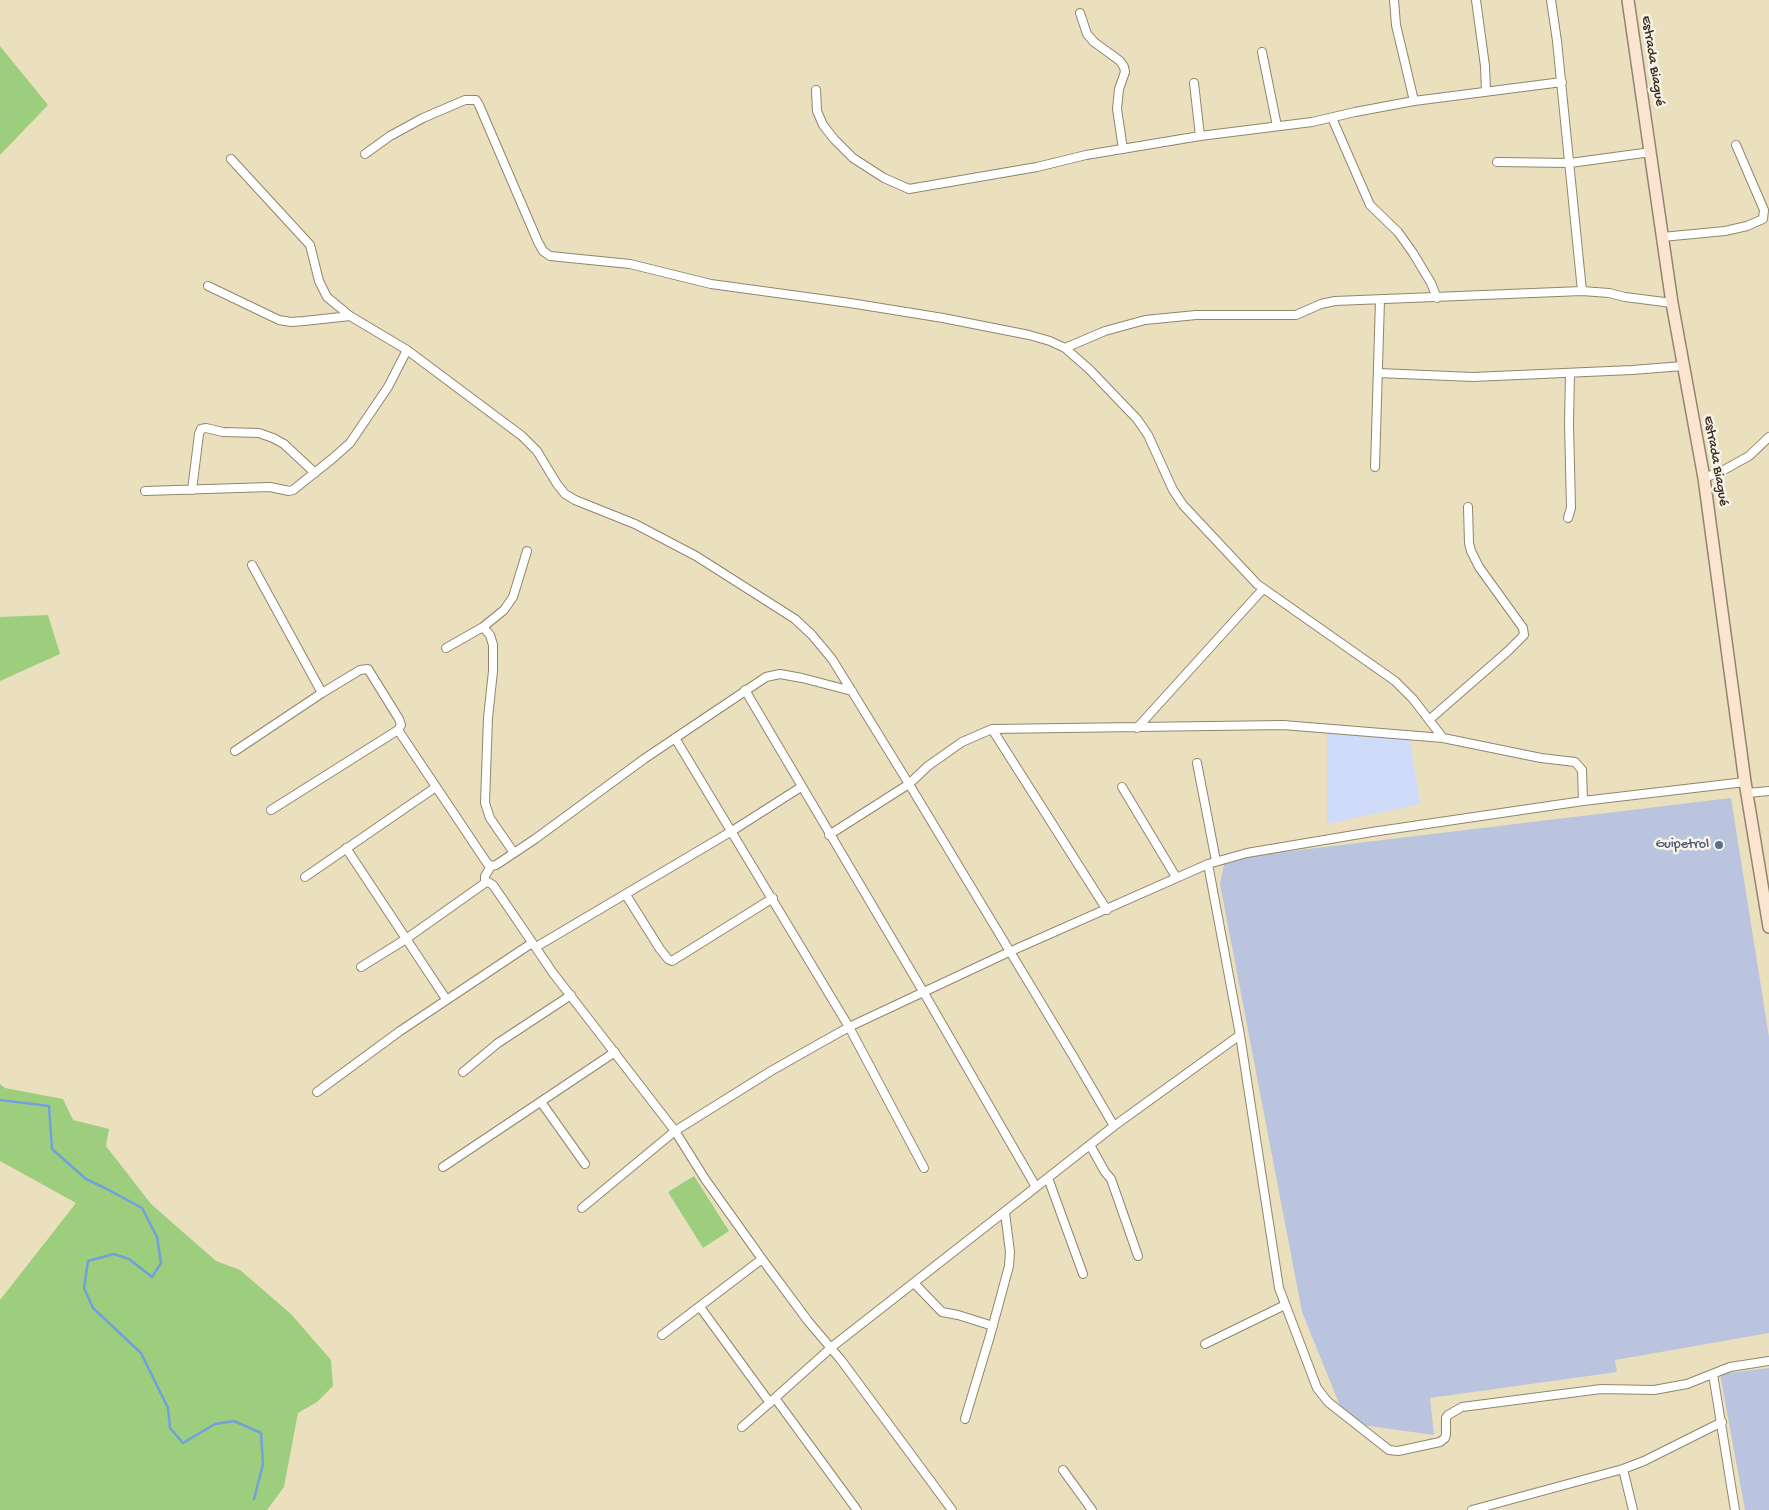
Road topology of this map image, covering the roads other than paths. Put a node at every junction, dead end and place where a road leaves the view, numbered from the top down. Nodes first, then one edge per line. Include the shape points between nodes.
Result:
1 (1394, 0) edge
2 (1476, 0) edge
3 (1551, 0) edge
4 (1628, 0) edge
5 (1080, 14) dead end
6 (1262, 52) dead end
7 (1562, 82) junction
8 (1194, 83) dead end
9 (816, 90) dead end
10 (1486, 91) junction
11 (1414, 101) junction
12 (1332, 118) junction
13 (1278, 126) junction
14 (1200, 136) junction
15 (1736, 146) dead end
16 (1123, 148) junction
17 (1651, 152) junction
18 (365, 154) dead end
19 (231, 159) dead end
20 (1497, 162) dead end
21 (1570, 163) junction
22 (1662, 237) junction
23 (208, 286) dead end
24 (1582, 290) junction
25 (1437, 298) junction
26 (1380, 300) junction
27 (1672, 303) junction
28 (350, 316) junction
29 (1065, 348) junction
30 (407, 350) junction
31 (1683, 366) junction
32 (1378, 373) junction
33 (1570, 373) junction
34 (1768, 441) edge
35 (1375, 467) dead end
36 (315, 473) junction
37 (1704, 478) junction
38 (192, 490) junction
39 (145, 491) dead end
40 (1468, 507) dead end
41 (1568, 518) dead end
42 (527, 551) dead end
43 (252, 565) dead end
44 (1263, 589) junction
45 (483, 627) junction
46 (446, 648) dead end
47 (745, 690) junction
48 (852, 692) junction
49 (322, 693) junction
50 (1429, 720) junction
51 (1137, 728) junction
52 (992, 729) junction
53 (398, 730) junction
54 (675, 738) junction
55 (1443, 738) junction
56 (235, 751) dead end
57 (1197, 764) dead end
58 (908, 784) junction
59 (436, 787) junction
60 (801, 787) junction
61 (1122, 788) dead end
62 (1746, 788) junction
63 (1769, 791) edge
64 (1583, 802) junction
65 (271, 810) dead end
66 (732, 831) junction
67 (829, 835) junction
68 (346, 848) junction
69 (514, 853) junction
70 (1212, 862) junction
71 (491, 866) junction
72 (305, 877) dead end
73 (1176, 877) junction
74 (1765, 878) edge
75 (486, 883) junction
76 (626, 895) junction
77 (773, 898) junction
78 (1107, 910) junction
79 (1769, 928) edge
80 (406, 939) junction
81 (534, 945) junction
82 (1010, 952) junction
83 (361, 967) dead end
84 (924, 993) junction
85 (571, 995) junction
86 (446, 999) junction
87 (850, 1027) junction
88 (1240, 1035) junction
89 (615, 1052) junction
90 (463, 1072) dead end
91 (317, 1092) dead end
92 (541, 1102) junction
93 (1114, 1126) junction
94 (675, 1131) junction
95 (1090, 1145) junction
96 (586, 1164) dead end
97 (443, 1167) dead end
98 (924, 1168) dead end
99 (1048, 1178) junction
100 (1036, 1188) junction
101 (582, 1208) dead end
102 (1005, 1213) junction
103 (1138, 1256) dead end
104 (762, 1259) junction
105 (1083, 1274) dead end
106 (914, 1283) junction
107 (1284, 1305) junction
108 (700, 1307) junction
109 (993, 1326) junction
110 (662, 1335) dead end
111 (1205, 1344) dead end
112 (830, 1348) junction
113 (1769, 1361) edge
114 (1713, 1374) junction
115 (773, 1400) junction
116 (965, 1419) dead end
117 (1722, 1422) junction
118 (742, 1427) dead end
119 (1623, 1469) junction
120 (1063, 1470) dead end
121 (857, 1510) edge
122 (952, 1510) edge
123 (1092, 1510) edge
124 (1472, 1510) edge
125 (1633, 1510) edge
126 (1735, 1510) edge

1 - 11 street via 1396,25
2 - 10 street
3 - 7 street
4 - 17 main road, Estrada Biagué
5 - 16 street via 1087,34 1124,67 1117,109
6 - 13 street
7 - 10 street
7 - 21 street
8 - 14 street
9 - 16 street via 817,111 834,139 853,158 909,190
10 - 11 street
11 - 12 street
12 - 13 street
12 - 25 street via 1370,205 1398,232
13 - 14 street
14 - 16 street
15 - 22 street via 1764,210 1763,219 1725,231
17 - 21 street
17 - 22 main road, Estrada Biagué
18 - 29 street via 423,118 465,100 476,100 538,242 550,256 630,264 711,284 942,318 1050,340
19 - 28 street via 310,245 323,291
20 - 21 street
21 - 24 street
22 - 27 main road, Estrada Biagué
23 - 28 street via 279,320 304,322
24 - 25 street
24 - 27 street
25 - 26 street
26 - 29 street via 1335,301 1288,316 1196,315 1145,320 1105,331
26 - 32 street
27 - 31 main road, Estrada Biagué
28 - 30 street
29 - 44 street via 1137,419 1183,505
30 - 36 street via 388,387 358,432
30 - 48 street via 530,443 565,494 685,550 795,619 825,648
31 - 33 street
31 - 37 main road, Estrada Biagué
32 - 33 street via 1473,377
32 - 35 street
33 - 41 street via 1571,508
34 - 37 street via 1749,456
36 - 38 street via 289,491 270,487
36 - 38 street via 273,438 206,428 199,434
37 - 62 main road, Estrada Biagué
38 - 39 street
40 - 50 street via 1471,551 1523,628 1524,635
42 - 45 street via 513,597 504,610
43 - 49 street
44 - 50 street via 1382,670 1404,689
44 - 51 street
45 - 46 street
45 - 69 street via 493,645 485,803 490,818
47 - 48 street via 766,677 780,674
47 - 54 street
47 - 60 street
48 - 58 street
49 - 53 street via 360,670 368,669 399,719 401,725
49 - 56 street
50 - 55 street
51 - 52 street
51 - 55 street via 1283,725
52 - 58 street via 962,742
52 - 78 street
53 - 59 street
53 - 65 street
54 - 66 street
54 - 69 street
55 - 64 street via 1575,762 1582,770
57 - 70 street
58 - 67 street
58 - 82 street
59 - 68 street
59 - 71 street
60 - 66 street
60 - 67 street
61 - 73 street
62 - 63 street
62 - 64 street
62 - 74 main road, Estrada Biagué
64 - 70 street via 1362,833
66 - 76 street
66 - 77 street
67 - 84 street
68 - 72 street
68 - 80 street
69 - 71 street
70 - 73 street
70 - 88 street
71 - 75 street via 485,876
73 - 78 street
74 - 79 main road, Estrada Biagué
75 - 80 street
75 - 81 street via 499,891
76 - 77 street via 660,949 672,961
76 - 81 street
77 - 87 street
78 - 82 street
80 - 83 street
80 - 86 street
81 - 85 street
81 - 86 street
82 - 84 street
82 - 93 street
84 - 87 street
84 - 100 street
85 - 89 street
85 - 90 street via 498,1043
86 - 91 street
87 - 94 street
87 - 98 street
88 - 93 street
88 - 107 street
89 - 92 street
89 - 94 street
92 - 96 street
92 - 97 street
93 - 95 street
94 - 101 street
94 - 104 street
95 - 99 street
95 - 103 street via 1111,1179
99 - 100 street
99 - 105 street
100 - 102 street
102 - 106 street
102 - 109 street via 1010,1259
104 - 108 street
104 - 112 street
106 - 109 street via 942,1312
106 - 112 street
107 - 111 street
107 - 114 street via 1317,1388 1328,1402 1393,1451 1440,1442 1445,1438 1446,1418 1462,1408 1601,1389 1654,1390 1687,1384
108 - 110 street
108 - 115 street
109 - 116 street
112 - 115 street
112 - 122 street
113 - 114 street via 1730,1367
114 - 117 street
115 - 118 street
115 - 121 street
117 - 119 street
117 - 126 street
119 - 124 street
119 - 125 street
120 - 123 street

